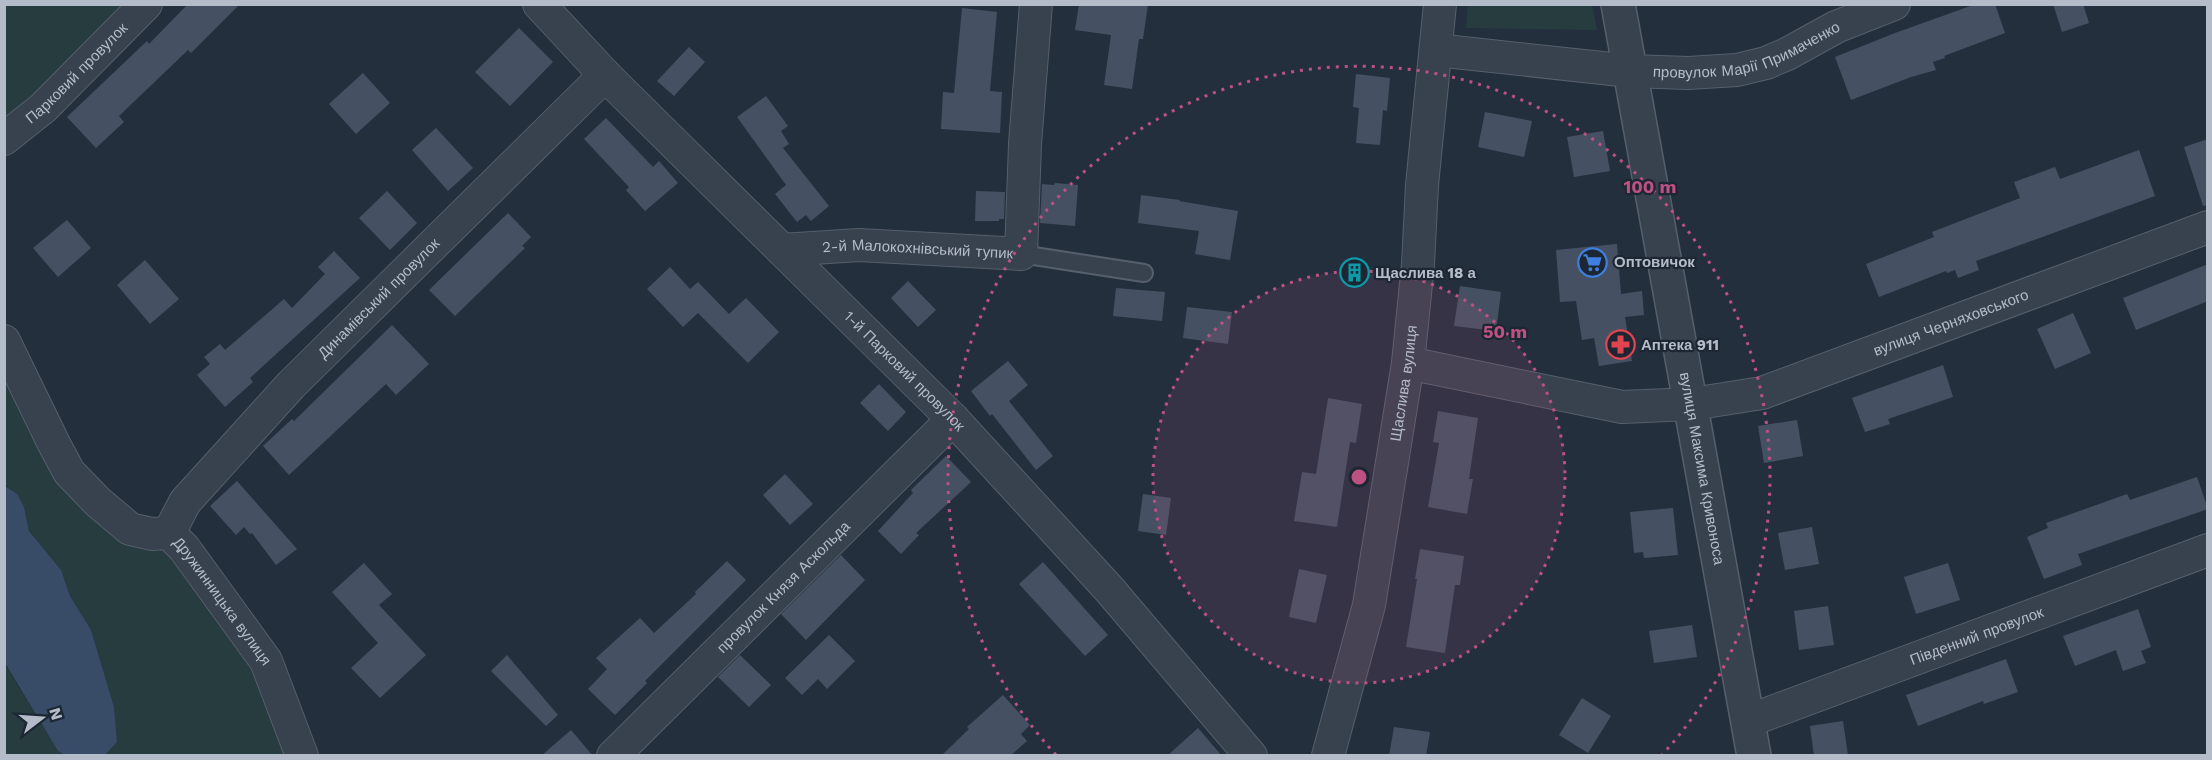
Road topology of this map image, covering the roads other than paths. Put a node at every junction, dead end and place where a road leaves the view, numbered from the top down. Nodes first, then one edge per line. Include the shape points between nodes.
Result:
1 (146, 4) edge
2 (538, 4) edge
3 (1036, 4) edge
4 (1440, 4) edge
5 (1618, 4) edge
6 (1894, 4) edge
7 (1436, 50) junction
8 (1630, 71) junction
9 (605, 75) junction
10 (4, 139) edge
11 (2208, 227) edge
12 (782, 250) junction
13 (1021, 254) junction
14 (1144, 273) dead end
15 (4, 341) edge
16 (1408, 363) junction
17 (1692, 404) junction
18 (953, 419) junction
19 (169, 533) junction
20 (2208, 550) edge
21 (1748, 721) junction
22 (302, 756) edge
23 (613, 756) edge
24 (1251, 756) edge
25 (1328, 756) edge
26 (1754, 756) edge

1 - 10 street, Парковий провулок via 43,108
2 - 9 street, 1-й Парковий провулок
3 - 13 street, 2-й Малокохнівський тупик
4 - 7 street, Щаслива вулиця
5 - 8 street, вулиця Максима Кривоноса
6 - 8 street, провулок Марії Примаченко via 1836,27 1787,54 1737,70
7 - 8 street, провулок Марії Примаченко
7 - 16 street, Щаслива вулиця
8 - 17 street, вулиця Максима Кривоноса
9 - 12 street, 1-й Парковий провулок
9 - 19 street, Динамівський провулок via 291,385 185,502
11 - 17 street, вулиця Черняховського via 1762,393
12 - 13 street, 2-й Малокохнівський тупик via 859,244
12 - 18 street, 1-й Парковий провулок
13 - 14 lane
15 - 19 street, Дружинницька вулиця via 69,472 130,529
16 - 17 street, вулиця Черняховського via 1622,407
16 - 25 street, Щаслива вулиця via 1369,605
17 - 21 street, вулиця Максима Кривоноса
18 - 23 street, провулок Князя Аскольда
18 - 24 street, 1-й Парковий провулок via 1109,589
19 - 22 street, Дружинницька вулиця via 266,661
20 - 21 street, Південний провулок
21 - 26 street, вулиця Максима Кривоноса

